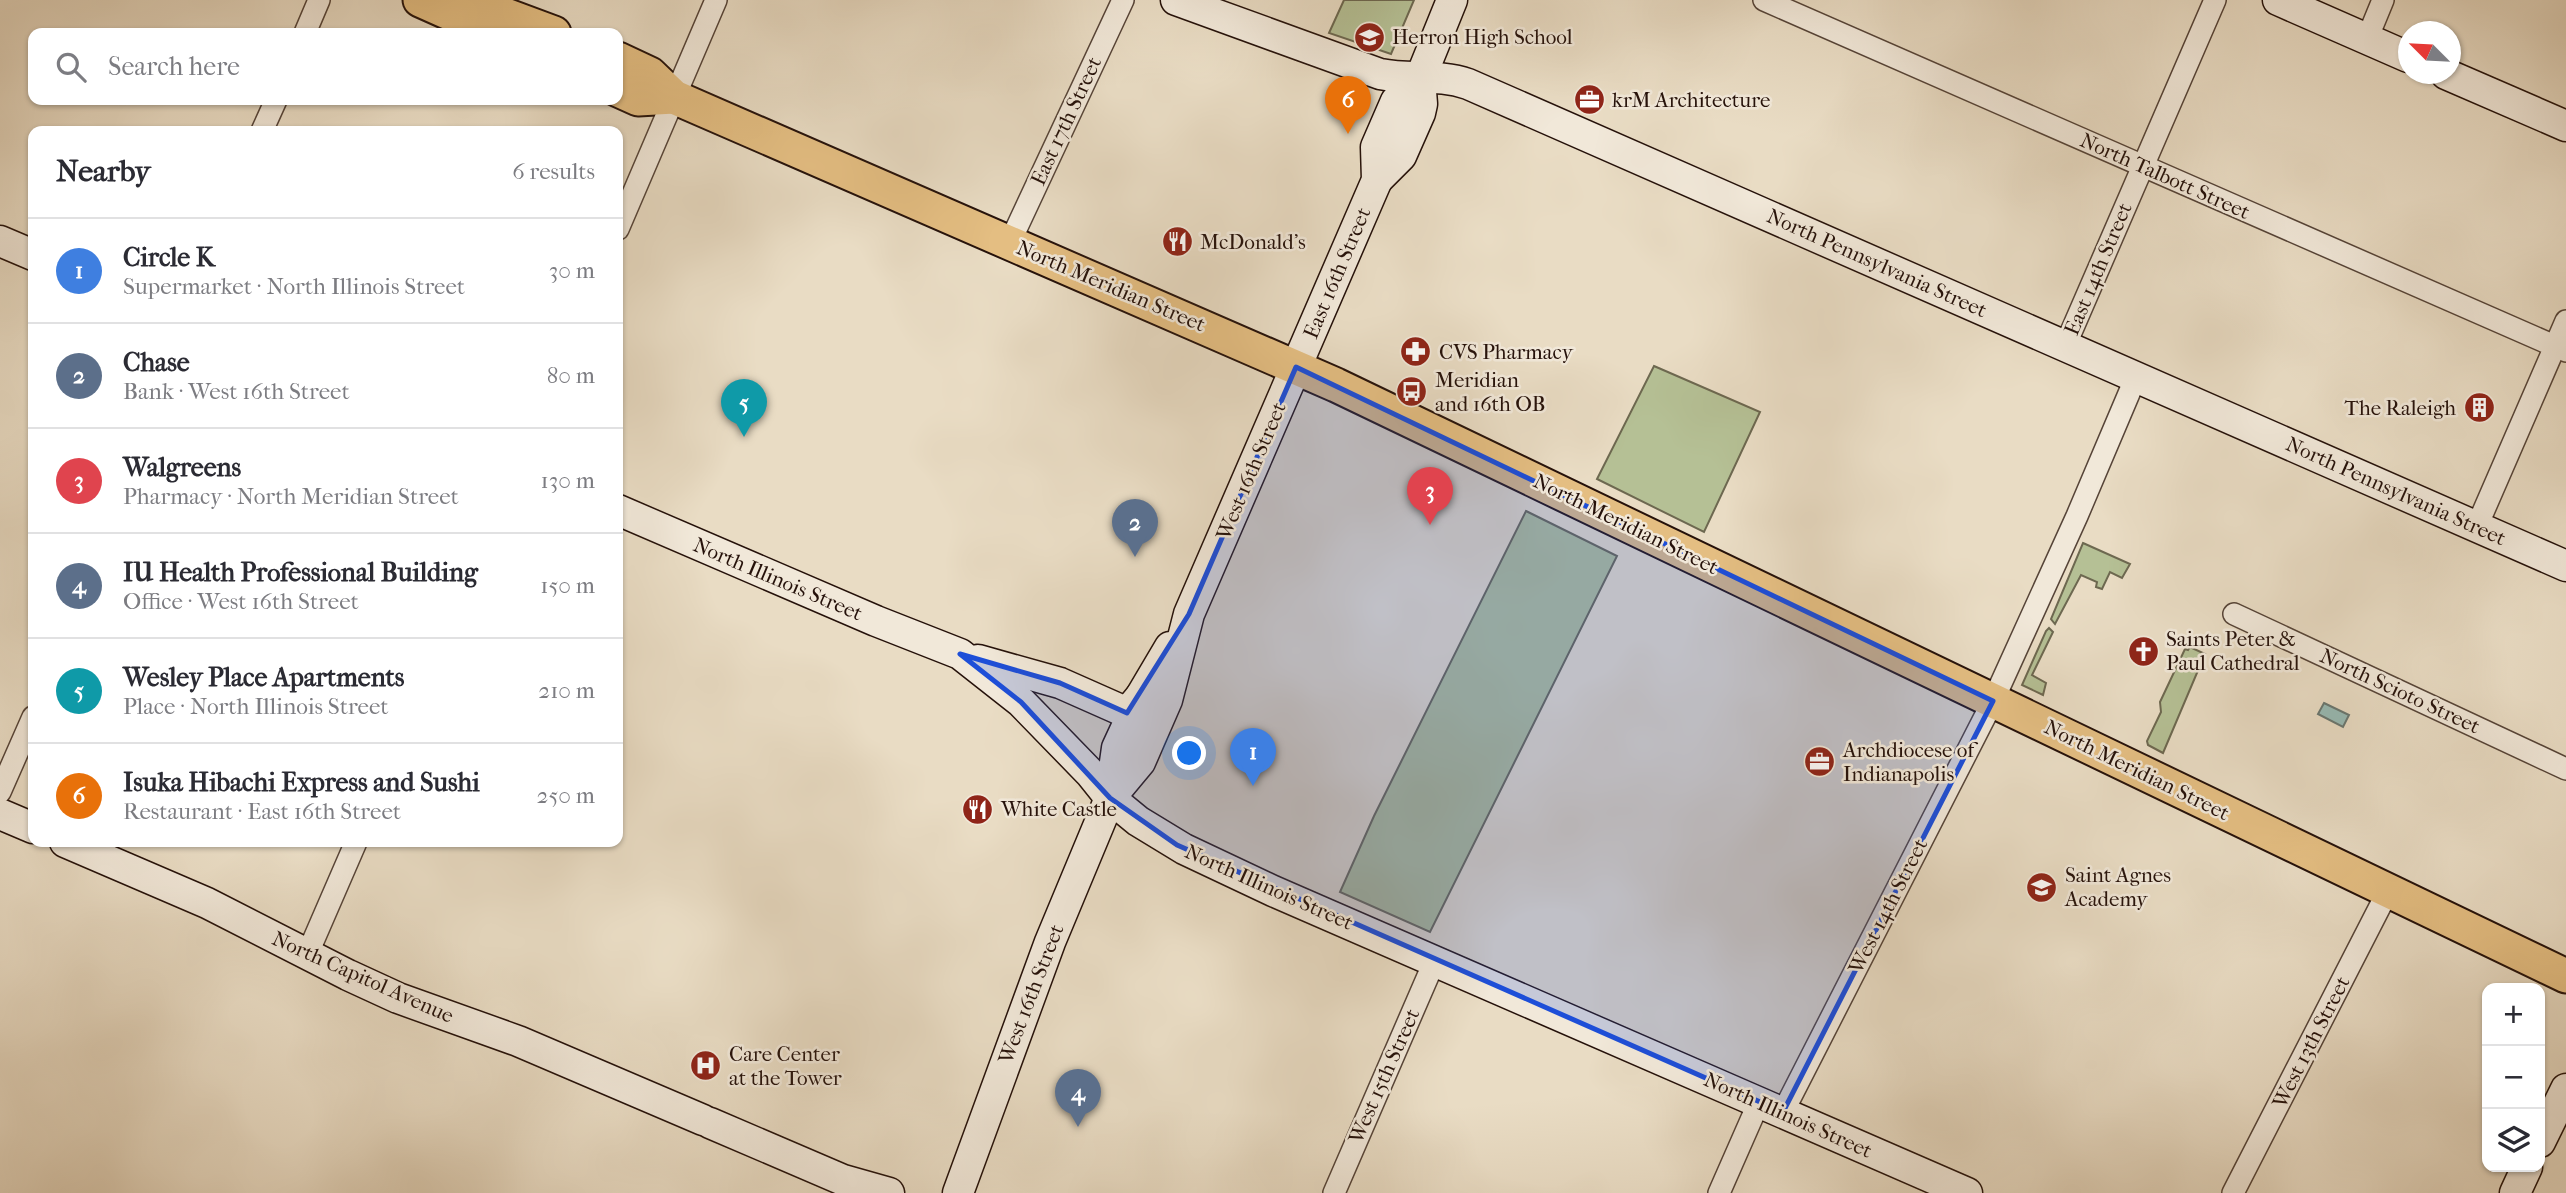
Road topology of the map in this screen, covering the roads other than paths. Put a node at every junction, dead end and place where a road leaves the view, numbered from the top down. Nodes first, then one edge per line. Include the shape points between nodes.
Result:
1 (319, 0) edge
2 (420, 0) edge
3 (465, 0) edge
4 (716, 0) edge
5 (1123, 0) edge
6 (1176, 0) edge
7 (1452, 0) edge
8 (1764, 0) edge
9 (2215, 0) edge
10 (2278, 0) edge
11 (2383, 0) edge
12 (307, 28) edge
13 (483, 28) edge
14 (541, 28) edge
15 (2367, 39) junction
16 (2398, 52) edge
17 (623, 61) edge
18 (1420, 79) junction
19 (2461, 80) edge
20 (623, 92) edge
21 (674, 97) junction
22 (274, 105) edge
23 (264, 126) edge
24 (2566, 126) edge
25 (2142, 166) junction
26 (623, 217) edge
27 (0, 241) edge
28 (1010, 242) junction
29 (28, 254) edge
30 (2566, 321) edge
31 (2065, 346) junction
32 (2561, 349) edge
33 (1296, 367) junction
34 (2136, 377) junction
35 (623, 512) edge
36 (2477, 526) junction
37 (2566, 566) edge
38 (1189, 614) junction
39 (2234, 614) dead end
40 (960, 654) junction
41 (1141, 696) junction
42 (1993, 701) junction
43 (28, 728) edge
44 (2566, 769) edge
45 (0, 792) edge
46 (1111, 798) junction
47 (0, 814) edge
48 (28, 826) edge
49 (77, 847) edge
50 (354, 847) edge
51 (2388, 891) junction
52 (307, 955) junction
53 (1435, 960) junction
54 (2566, 976) edge
55 (2566, 1089) edge
56 (1771, 1107) junction
57 (2545, 1132) edge
58 (2526, 1172) edge
59 (889, 1193) edge
60 (958, 1193) edge
61 (1334, 1193) edge
62 (1719, 1193) edge
63 (1967, 1193) edge
64 (2233, 1193) edge
65 (2515, 1193) edge

1 - 12 street
2 - 13 main road
3 - 14 main road
4 - 21 street
5 - 28 street, East 17th Street
6 - 18 main road, North Pennsylvania Street via 1380,74
7 - 18 main road, East 16th Street
8 - 25 street, North Talbott Street
9 - 25 street, East 14th Street
10 - 15 main road
11 - 15 street
15 - 16 main road
17 - 21 main road, North Meridian Street via 650,74
18 - 31 main road, North Pennsylvania Street via 1444,77 1468,84
18 - 33 main road, East 16th Street via 1396,101 1376,147 1377,180
19 - 24 main road
20 - 21 main road, North Meridian Street via 638,99
21 - 26 street
21 - 28 main road, North Meridian Street
22 - 23 street
25 - 31 street, East 14th Street
25 - 32 street, North Talbott Street
27 - 29 main road
28 - 33 main road, North Meridian Street
30 - 32 street
31 - 34 main road, North Pennsylvania Street
32 - 36 street
33 - 38 main road, West 16th Street
33 - 42 main road, North Meridian Street
34 - 36 main road, North Pennsylvania Street
34 - 42 street
35 - 40 main road, North Illinois Street
36 - 37 main road, North Pennsylvania Street
38 - 41 main road, West 16th Street
38 - 46 main road, West 16th Street via 1167,700 1140,762
39 - 44 street, North Scioto Street
40 - 41 main road via 1060,683 1121,710 1131,709
40 - 46 main road, North Illinois Street via 1021,702
41 - 46 main road, West 16th Street via 1117,748
42 - 51 main road, North Meridian Street
42 - 56 street, West 14th Street
43 - 45 street
46 - 53 main road, North Illinois Street via 1184,849
46 - 60 main road, West 16th Street via 1049,942
47 - 48 main road
49 - 52 main road, North Capitol Avenue via 207,902
50 - 52 street
51 - 54 main road, North Meridian Street
51 - 64 street, West 13th Street
52 - 59 main road, North Capitol Avenue via 398,998 518,1041 843,1180
53 - 56 main road, North Illinois Street
53 - 61 street, West 15th Street
55 - 57 main road
56 - 62 street, West 14th Street
56 - 63 main road, North Illinois Street
58 - 65 main road

